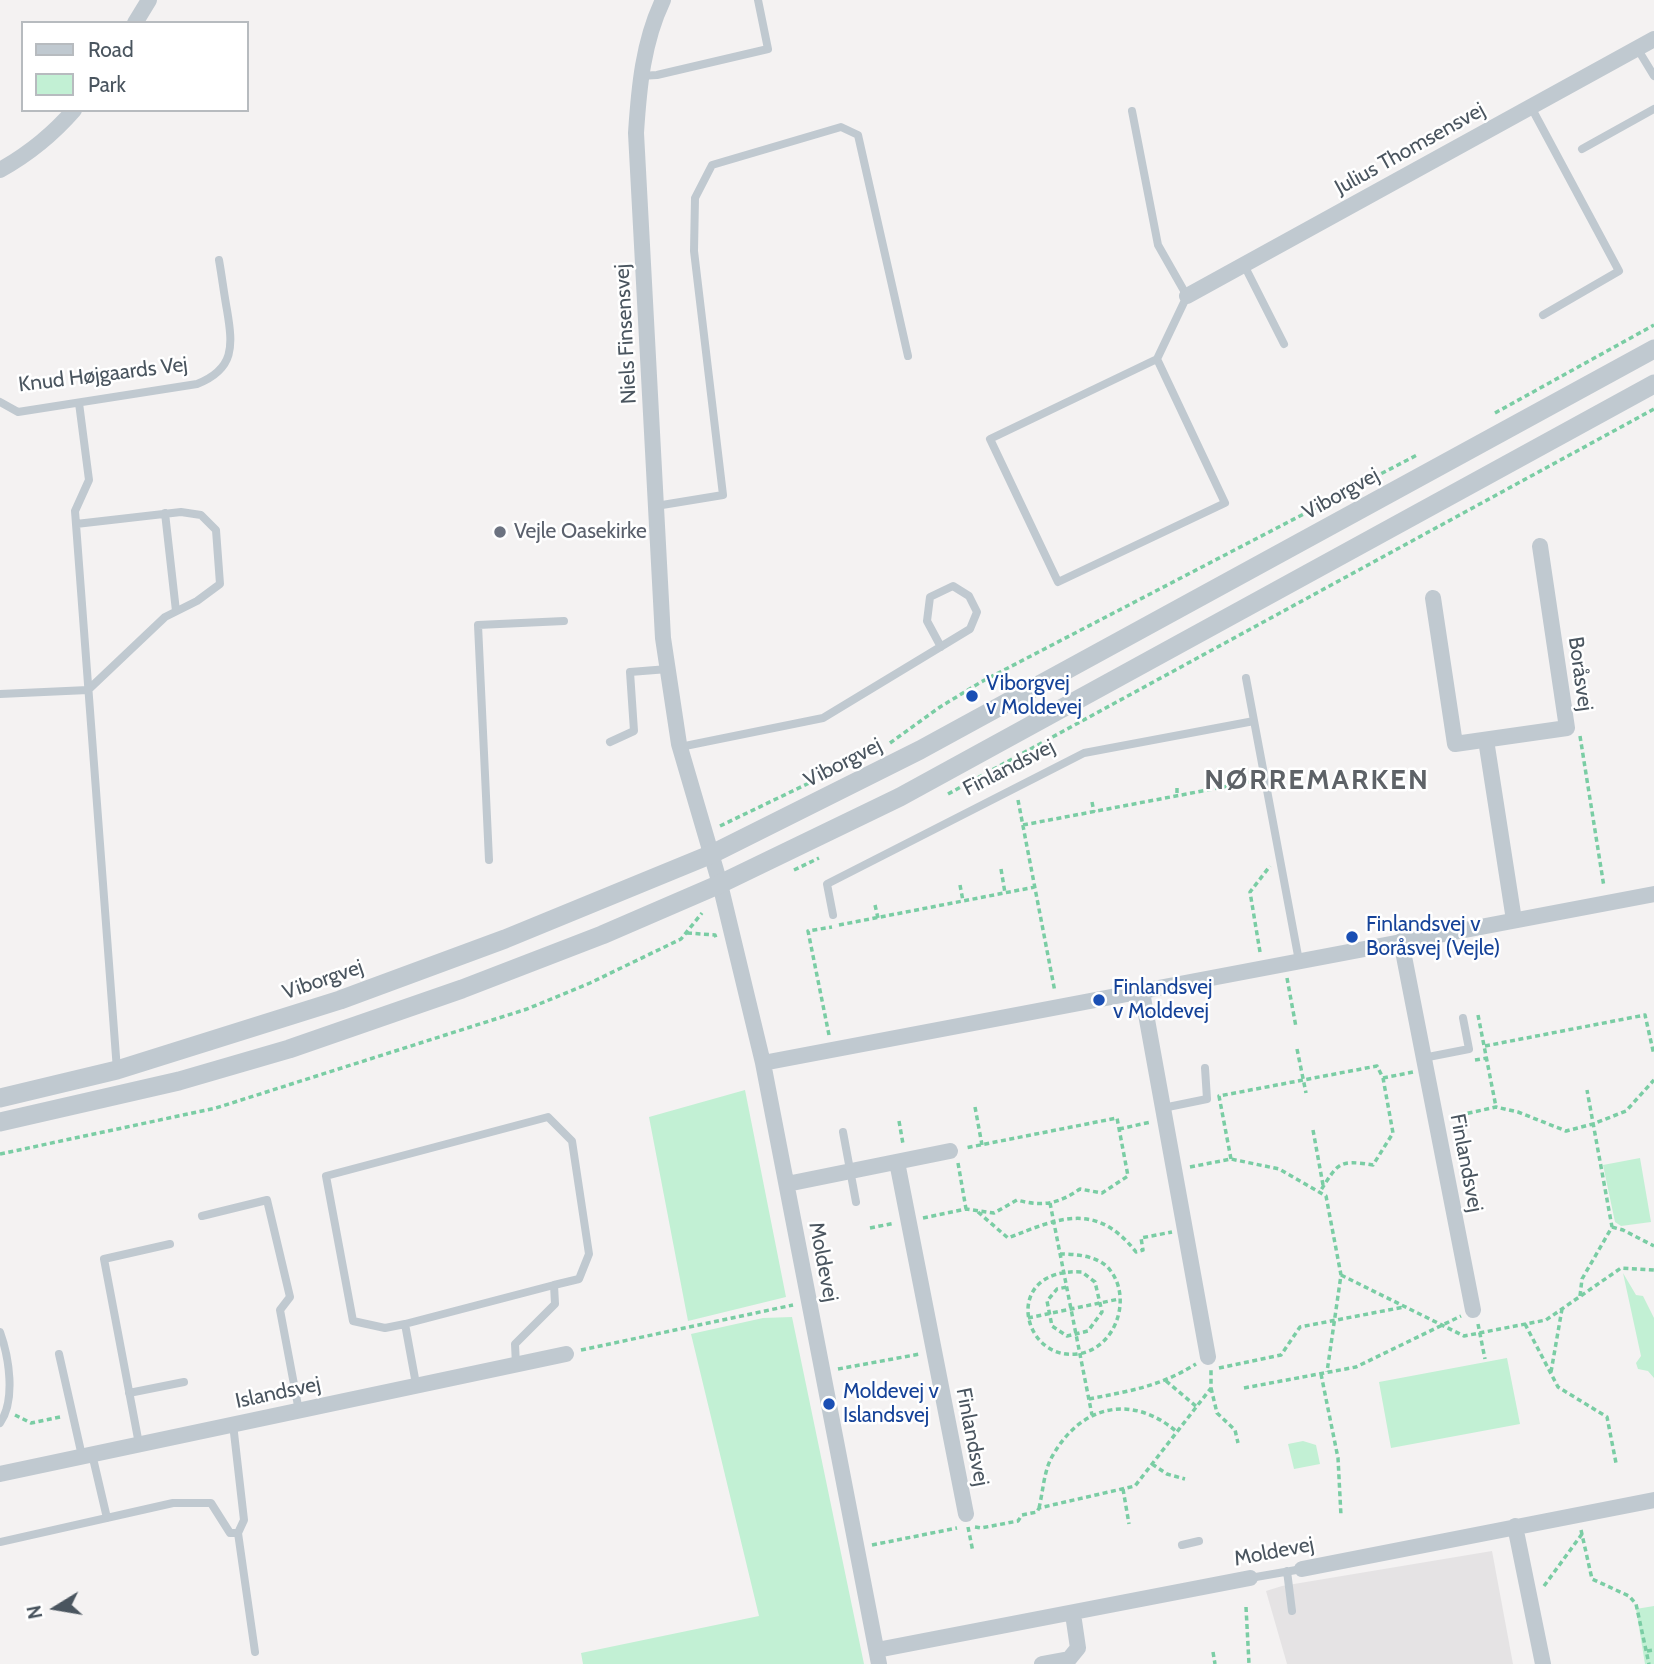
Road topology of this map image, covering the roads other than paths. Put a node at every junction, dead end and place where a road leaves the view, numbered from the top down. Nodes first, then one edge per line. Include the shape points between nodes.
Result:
1 (149, 0) edge
2 (663, 0) edge
3 (758, 0) edge
4 (136, 21) edge
5 (1654, 39) edge
6 (1637, 48) junction
7 (640, 76) junction
8 (1654, 76) edge
9 (1531, 107) junction
10 (1654, 109) edge
11 (1132, 111) dead end
12 (72, 112) edge
13 (1582, 149) dead end
14 (0, 170) edge
15 (219, 260) dead end
16 (1244, 265) junction
17 (1187, 296) junction
18 (1543, 315) dead end
19 (1284, 344) dead end
20 (1654, 349) edge
21 (908, 356) dead end
22 (1157, 359) junction
23 (1654, 384) edge
24 (0, 402) edge
25 (79, 403) junction
26 (656, 506) junction
27 (165, 513) junction
28 (76, 524) junction
29 (1540, 546) dead end
30 (1433, 598) dead end
31 (176, 611) junction
32 (564, 621) dead end
33 (941, 647) junction
34 (668, 669) junction
35 (1246, 678) dead end
36 (88, 690) junction
37 (0, 694) edge
38 (1254, 721) junction
39 (1486, 740) junction
40 (610, 742) dead end
41 (680, 747) junction
42 (712, 854) junction
43 (489, 860) dead end
44 (720, 884) junction
45 (1654, 894) edge
46 (833, 915) dead end
47 (1514, 920) junction
48 (1401, 941) junction
49 (1292, 962) junction
50 (1142, 992) junction
51 (1463, 1018) dead end
52 (1423, 1058) junction
53 (763, 1063) junction
54 (1205, 1068) dead end
55 (117, 1070) junction
56 (0, 1098) edge
57 (1163, 1108) junction
58 (0, 1122) edge
59 (844, 1132) dead end
60 (953, 1150) road end
61 (902, 1161) junction
62 (851, 1171) junction
63 (787, 1184) junction
64 (856, 1202) dead end
65 (202, 1216) dead end
66 (170, 1244) dead end
67 (554, 1285) junction
68 (1474, 1310) road end
69 (405, 1324) junction
70 (0, 1332) edge
71 (59, 1354) dead end
72 (566, 1354) road end
73 (1208, 1357) road end
74 (516, 1364) junction
75 (184, 1382) dead end
76 (416, 1384) junction
77 (129, 1393) junction
78 (299, 1410) junction
79 (0, 1423) edge
80 (233, 1424) junction
81 (139, 1444) junction
82 (87, 1455) junction
83 (0, 1474) edge
84 (1654, 1500) edge
85 (107, 1518) junction
86 (967, 1522) road end
87 (1515, 1526) junction
88 (238, 1533) junction
89 (1199, 1541) dead end
90 (0, 1542) edge
91 (1182, 1545) dead end
92 (1294, 1570) junction
93 (1250, 1578) joint
94 (1292, 1611) dead end
95 (1073, 1614) junction
96 (255, 1652) dead end
97 (878, 1657) edge
98 (1042, 1664) edge
99 (1543, 1664) edge

1 - 4 street
2 - 7 street, Niels Finsensvej
3 - 7 lane via 768,48
5 - 6 street, Julius Thomsensvej
6 - 8 lane
6 - 9 street, Julius Thomsensvej
7 - 26 street, Niels Finsensvej via 636,133
9 - 16 street, Julius Thomsensvej
9 - 18 lane via 1619,271
10 - 13 lane
11 - 17 lane via 1158,245
12 - 14 street
15 - 25 lane, Knud Højgaards Vej via 231,335 220,371 197,384
16 - 17 street, Julius Thomsensvej
16 - 19 lane
17 - 22 lane
20 - 42 street, Viborgvej via 920,750
21 - 26 lane via 858,135 841,127 712,165 695,198 694,251 723,495
22 - 22 lane via 990,439 1058,582 1225,503
23 - 44 street via 900,797
24 - 25 lane, Knud Højgaards Vej via 18,412
25 - 28 lane via 89,480 75,511
26 - 34 street, Niels Finsensvej
27 - 28 lane
27 - 31 lane
27 - 31 lane via 201,514 216,530 220,584
28 - 36 lane
29 - 39 street, Boråsvej via 1567,728
30 - 39 street, Boråsvej via 1455,744
31 - 36 lane
32 - 43 lane via 478,625
33 - 33 lane via 970,629 977,612 969,596 953,586 930,597 927,621
33 - 41 lane via 823,718
34 - 40 lane via 630,672 634,732
34 - 41 street, Niels Finsensvej
35 - 38 lane
36 - 37 lane
36 - 55 lane
38 - 46 lane, Finlandsvej via 1084,753 827,884
38 - 49 lane via 1279,854
39 - 47 street
41 - 42 street, Niels Finsensvej
42 - 44 street, Niels Finsensvej
42 - 55 street, Viborgvej via 340,1000
44 - 53 street, Moldevej
44 - 58 street via 462,989 289,1049 179,1081
45 - 47 street
47 - 48 street
48 - 49 street
48 - 52 street, Finlandsvej
49 - 50 street
50 - 53 street
50 - 57 street
51 - 52 lane via 1469,1049
52 - 68 street, Finlandsvej
53 - 63 street, Moldevej
54 - 57 lane via 1207,1099
55 - 56 street, Viborgvej
57 - 73 street
59 - 62 lane
60 - 61 street
61 - 62 street
61 - 86 street, Finlandsvej via 908,1220
62 - 63 street
62 - 64 lane
63 - 97 street, Moldevej
65 - 78 lane via 267,1200 290,1297 280,1310
66 - 77 lane via 104,1259
67 - 69 lane
67 - 69 lane via 579,1279 589,1254 572,1141 548,1117 326,1176 353,1321 385,1328
67 - 74 lane via 555,1304 515,1345
69 - 76 lane
70 - 79 lane via 8,1355 8,1411
71 - 82 lane
72 - 74 street, Islandsvej
74 - 76 street, Islandsvej
75 - 77 lane
76 - 78 street, Islandsvej
77 - 81 lane
78 - 80 street, Islandsvej
80 - 81 street, Islandsvej
80 - 88 lane via 244,1520
81 - 82 street, Islandsvej
82 - 83 street, Islandsvej
82 - 85 lane
84 - 87 street, Moldevej
85 - 88 lane via 173,1503 211,1503 230,1533
85 - 90 lane
87 - 92 street, Moldevej
87 - 99 street
88 - 96 lane
89 - 91 lane
92 - 93 lane, Moldevej
92 - 94 lane
93 - 95 street, Moldevej
95 - 97 street, Moldevej
95 - 98 street via 1078,1648 1069,1659

